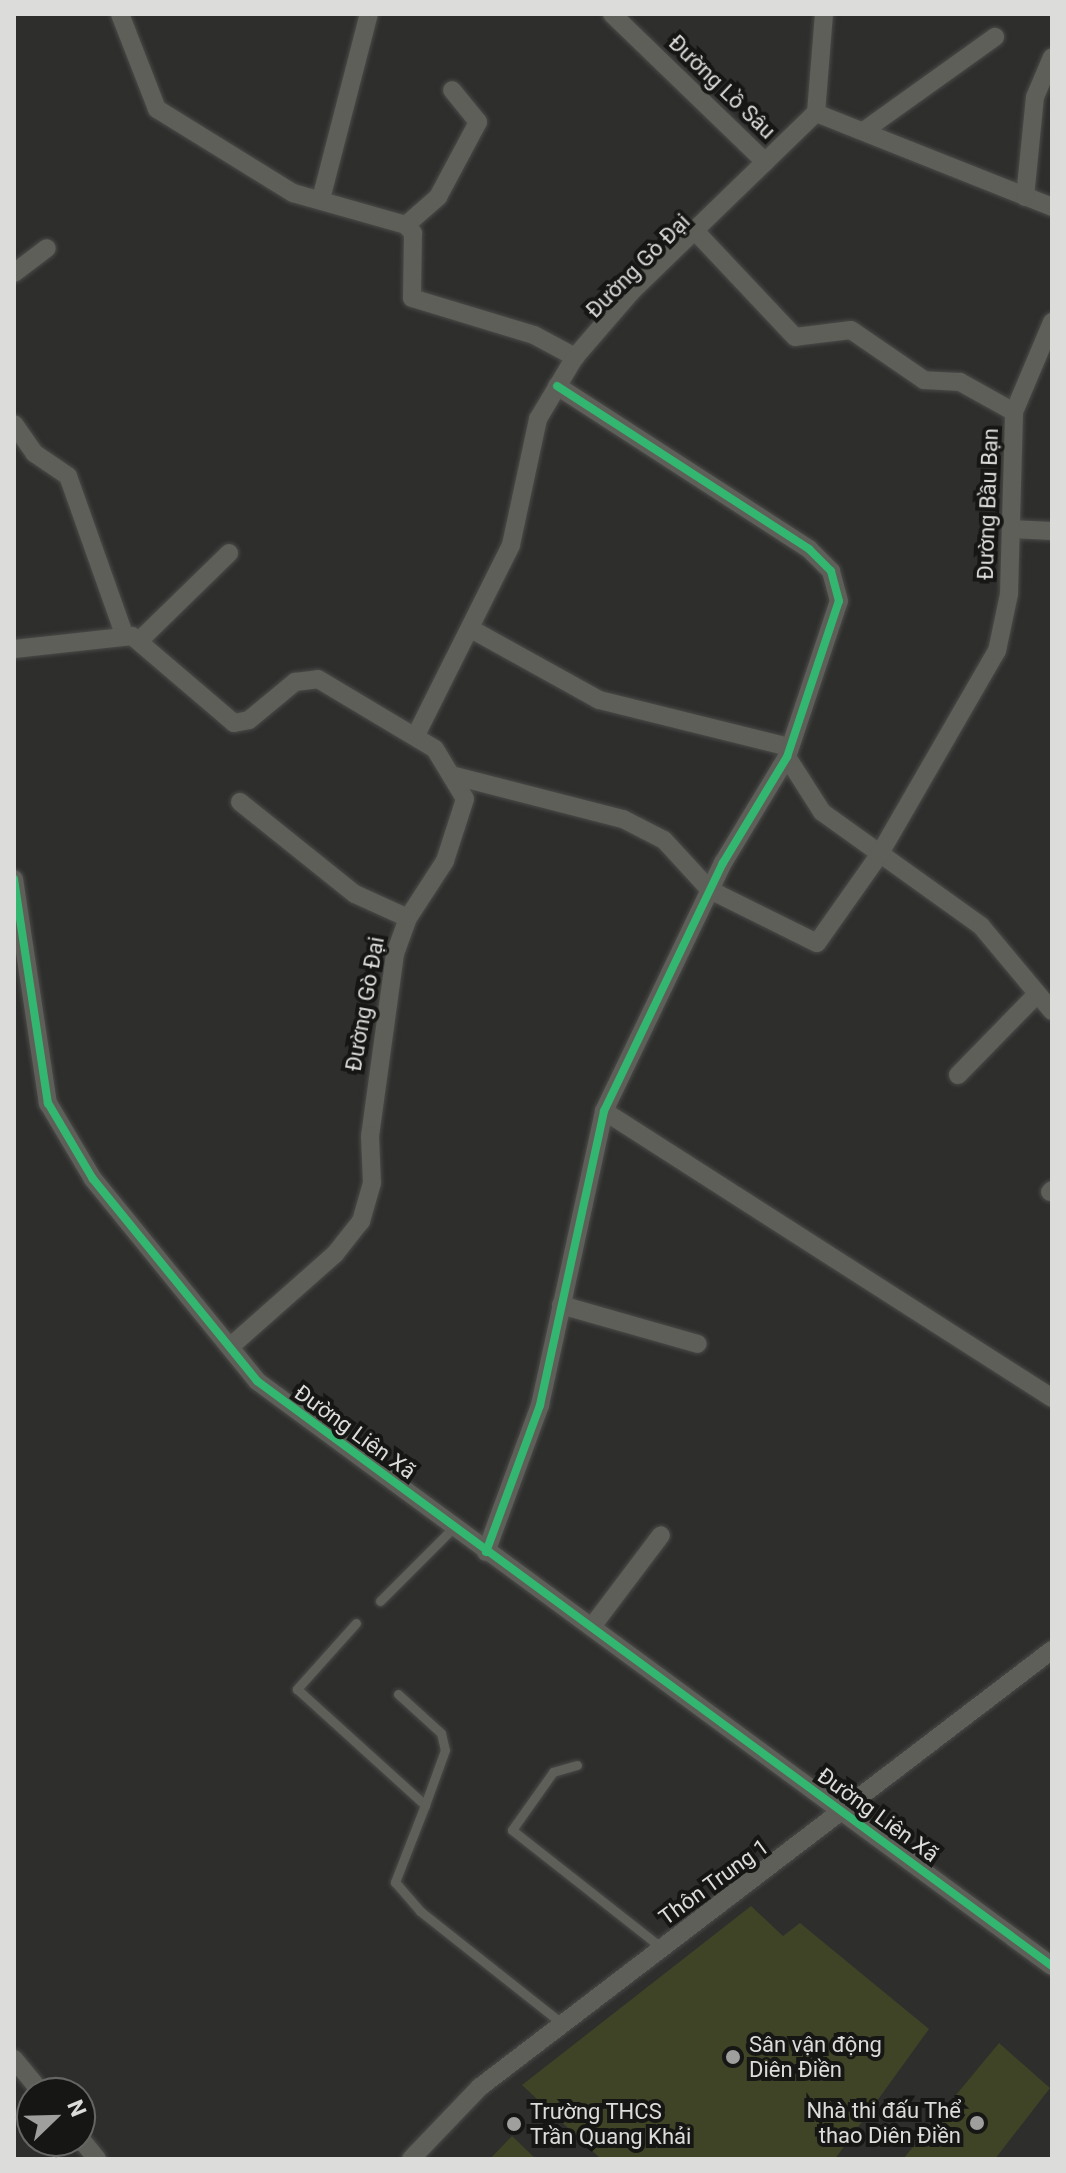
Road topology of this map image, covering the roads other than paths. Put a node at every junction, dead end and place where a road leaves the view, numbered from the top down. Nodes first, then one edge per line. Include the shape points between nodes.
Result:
1 (120, 14) edge
2 (612, 14) edge
3 (824, 14) edge
4 (367, 20) edge
5 (995, 37) dead end
6 (1052, 57) edge
7 (452, 90) dead end
8 (816, 113) junction
9 (865, 130) junction
10 (765, 162) junction
11 (1025, 197) junction
12 (321, 199) junction
13 (1052, 207) edge
14 (406, 225) junction
15 (697, 233) junction
16 (47, 248) dead end
17 (14, 273) edge
18 (1052, 322) edge
19 (575, 357) junction
20 (557, 386) junction
21 (1014, 412) junction
22 (14, 424) edge
23 (1011, 529) junction
24 (1052, 531) edge
25 (229, 553) dead end
26 (471, 629) junction
27 (133, 637) junction
28 (14, 649) edge
29 (416, 735) junction
30 (788, 752) junction
31 (455, 776) junction
32 (240, 802) dead end
33 (879, 855) junction
34 (14, 879) edge
35 (710, 890) junction
36 (408, 918) junction
37 (14, 979) edge
38 (33, 984) junction
39 (1037, 994) junction
40 (1052, 1011) edge
41 (958, 1075) dead end
42 (604, 1111) junction
43 (561, 1305) junction
44 (698, 1344) dead end
45 (230, 1347) junction
46 (1052, 1398) edge
47 (456, 1525) junction
48 (661, 1535) dead end
49 (486, 1552) junction
50 (380, 1601) dead end
51 (356, 1623) dead end
52 (594, 1624) junction
53 (1052, 1650) edge
54 (398, 1694) dead end
55 (577, 1765) dead end
56 (425, 1805) junction
57 (844, 1812) junction
58 (663, 1949) junction
59 (1049, 1959) edge
60 (564, 2025) junction
61 (14, 2059) edge
62 (29, 2077) edge
63 (411, 2159) edge

1 - 12 street via 157,109 272,182
2 - 10 street, Đường Lồ Sâu
3 - 8 street
4 - 12 street
5 - 9 street
6 - 11 street via 1035,97
7 - 14 street via 478,122 438,197
8 - 9 street
8 - 10 street, Đường Gò Đại
9 - 11 street
10 - 15 street, Đường Gò Đại
11 - 13 street
12 - 14 street
14 - 19 street via 413,233 412,298 534,335
15 - 19 street, Đường Gò Đại via 632,291
15 - 21 street, Đường Bầu Bạn via 795,337 858,332 924,380 960,382
16 - 17 street
18 - 21 street
19 - 20 street, Đường Gò Đại
20 - 26 street, Đường Gò Đại via 528,447 511,545
20 - 30 street via 809,549 831,571 839,601
21 - 23 street, Đường Bầu Bạn
22 - 27 street via 34,453 68,476
23 - 24 street
23 - 33 street, Đường Bầu Bạn via 1003,638
25 - 27 street
26 - 29 street, Đường Gò Đại
26 - 30 street via 599,700
27 - 28 street
27 - 29 street via 234,723 249,720 295,682 318,679
29 - 31 street, Đường Gò Đại
30 - 33 street via 809,799
30 - 35 street
31 - 35 street via 623,819 664,840
31 - 36 street, Đường Gò Đại via 465,817
32 - 36 street via 355,894
33 - 35 street, Đường Bầu Bạn via 817,943
33 - 39 street via 981,926
34 - 38 street, Đường Liên Xã
35 - 42 street
36 - 45 street, Đường Gò Đại via 389,981 370,1136 372,1183 361,1221 335,1254
37 - 38 street
38 - 45 street, Đường Liên Xã via 42,1086 63,1134
39 - 40 street
39 - 41 street
42 - 43 street
42 - 46 street
43 - 44 street
43 - 49 street via 531,1437
45 - 47 street, Đường Liên Xã via 298,1416
47 - 49 street, Đường Liên Xã
47 - 50 lane
48 - 52 street
49 - 52 street, Đường Liên Xã
51 - 56 lane via 297,1689
52 - 57 street, Đường Liên Xã
53 - 57 street, Thôn Trung 1
54 - 56 lane via 441,1733 445,1750
55 - 58 lane via 553,1772 512,1830
56 - 60 lane via 396,1868 405,1898
57 - 58 street, Thôn Trung 1
57 - 59 street, Đường Liên Xã
58 - 60 street, Thôn Trung 1
60 - 63 street, Thôn Trung 1 via 480,2087
61 - 62 street

